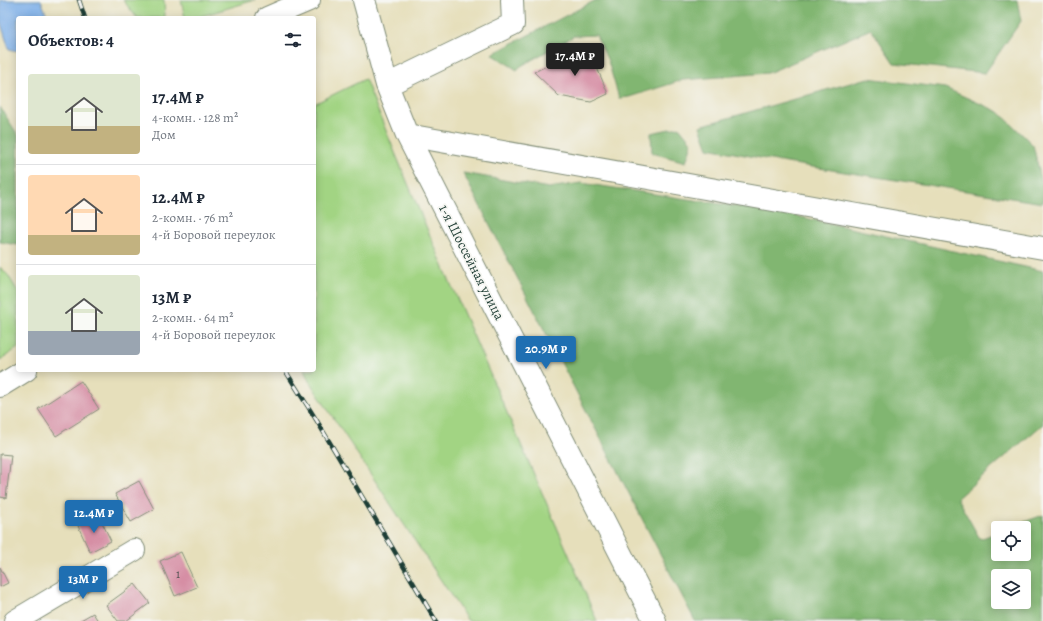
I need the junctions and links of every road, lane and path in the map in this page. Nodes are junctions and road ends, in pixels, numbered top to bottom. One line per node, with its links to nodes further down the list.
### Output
1 (309, 0): 4 (street)
2 (364, 0): 5 (street, 1-я Шоссейная улица)
3 (512, 0): 5 (street)
4 (272, 16)
5 (387, 84): 6 (street, 1-я Шоссейная улица)
6 (408, 135): 7 (street); 12 (street, 1-я Шоссейная улица)
7 (1043, 248)
8 (23, 372): 9 (street)
9 (0, 386)
10 (134, 550): 11 (street)
11 (15, 621)
12 (655, 621)

